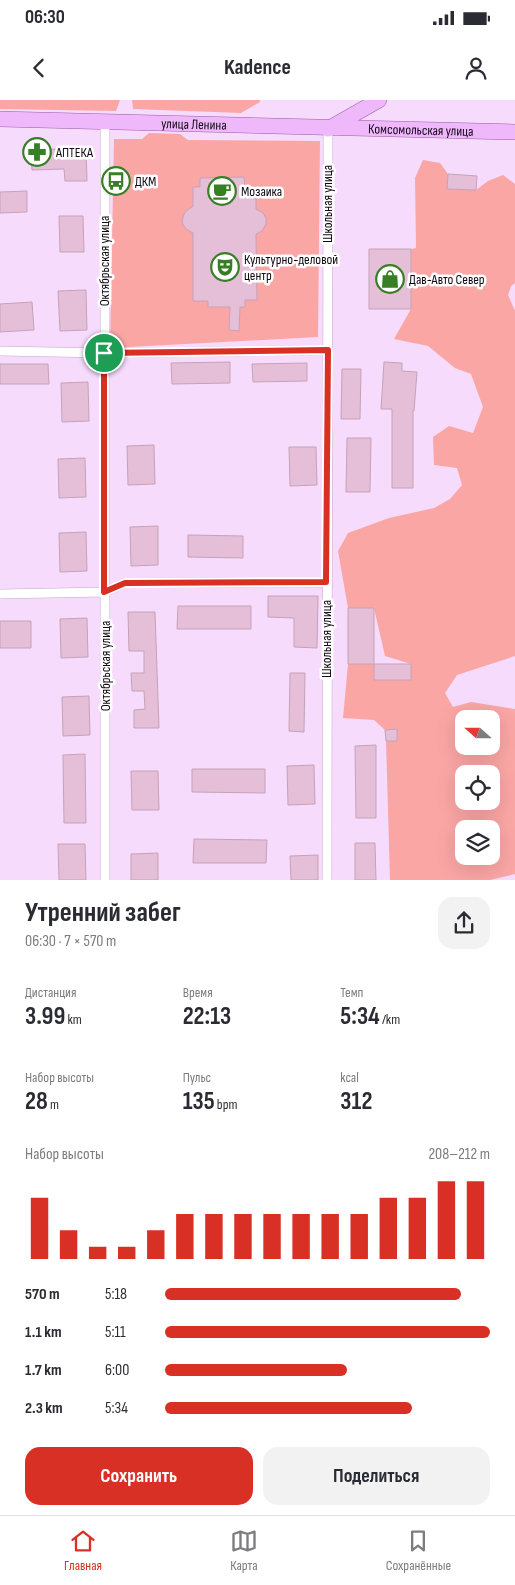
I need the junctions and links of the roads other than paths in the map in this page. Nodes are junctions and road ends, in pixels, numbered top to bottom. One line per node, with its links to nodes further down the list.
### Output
1 (379, 100): 4 (main road)
2 (0, 119): 3 (main road, улица Ленина)
3 (105, 122): 4 (main road, улица Ленина); 8 (street, Октябрьская улица)
4 (328, 129): 5 (main road, Комсомольская улица); 6 (street, Школьная улица)
5 (515, 132)
6 (328, 350): 8 (street); 9 (street, Школьная улица)
7 (0, 351): 8 (street)
8 (104, 353): 10 (street, Октябрьская улица)
9 (326, 582): 10 (street); 13 (street, Школьная улица)
10 (104, 592): 11 (street); 12 (street, Октябрьская улица)
11 (0, 594)
12 (105, 880)
13 (327, 880)

